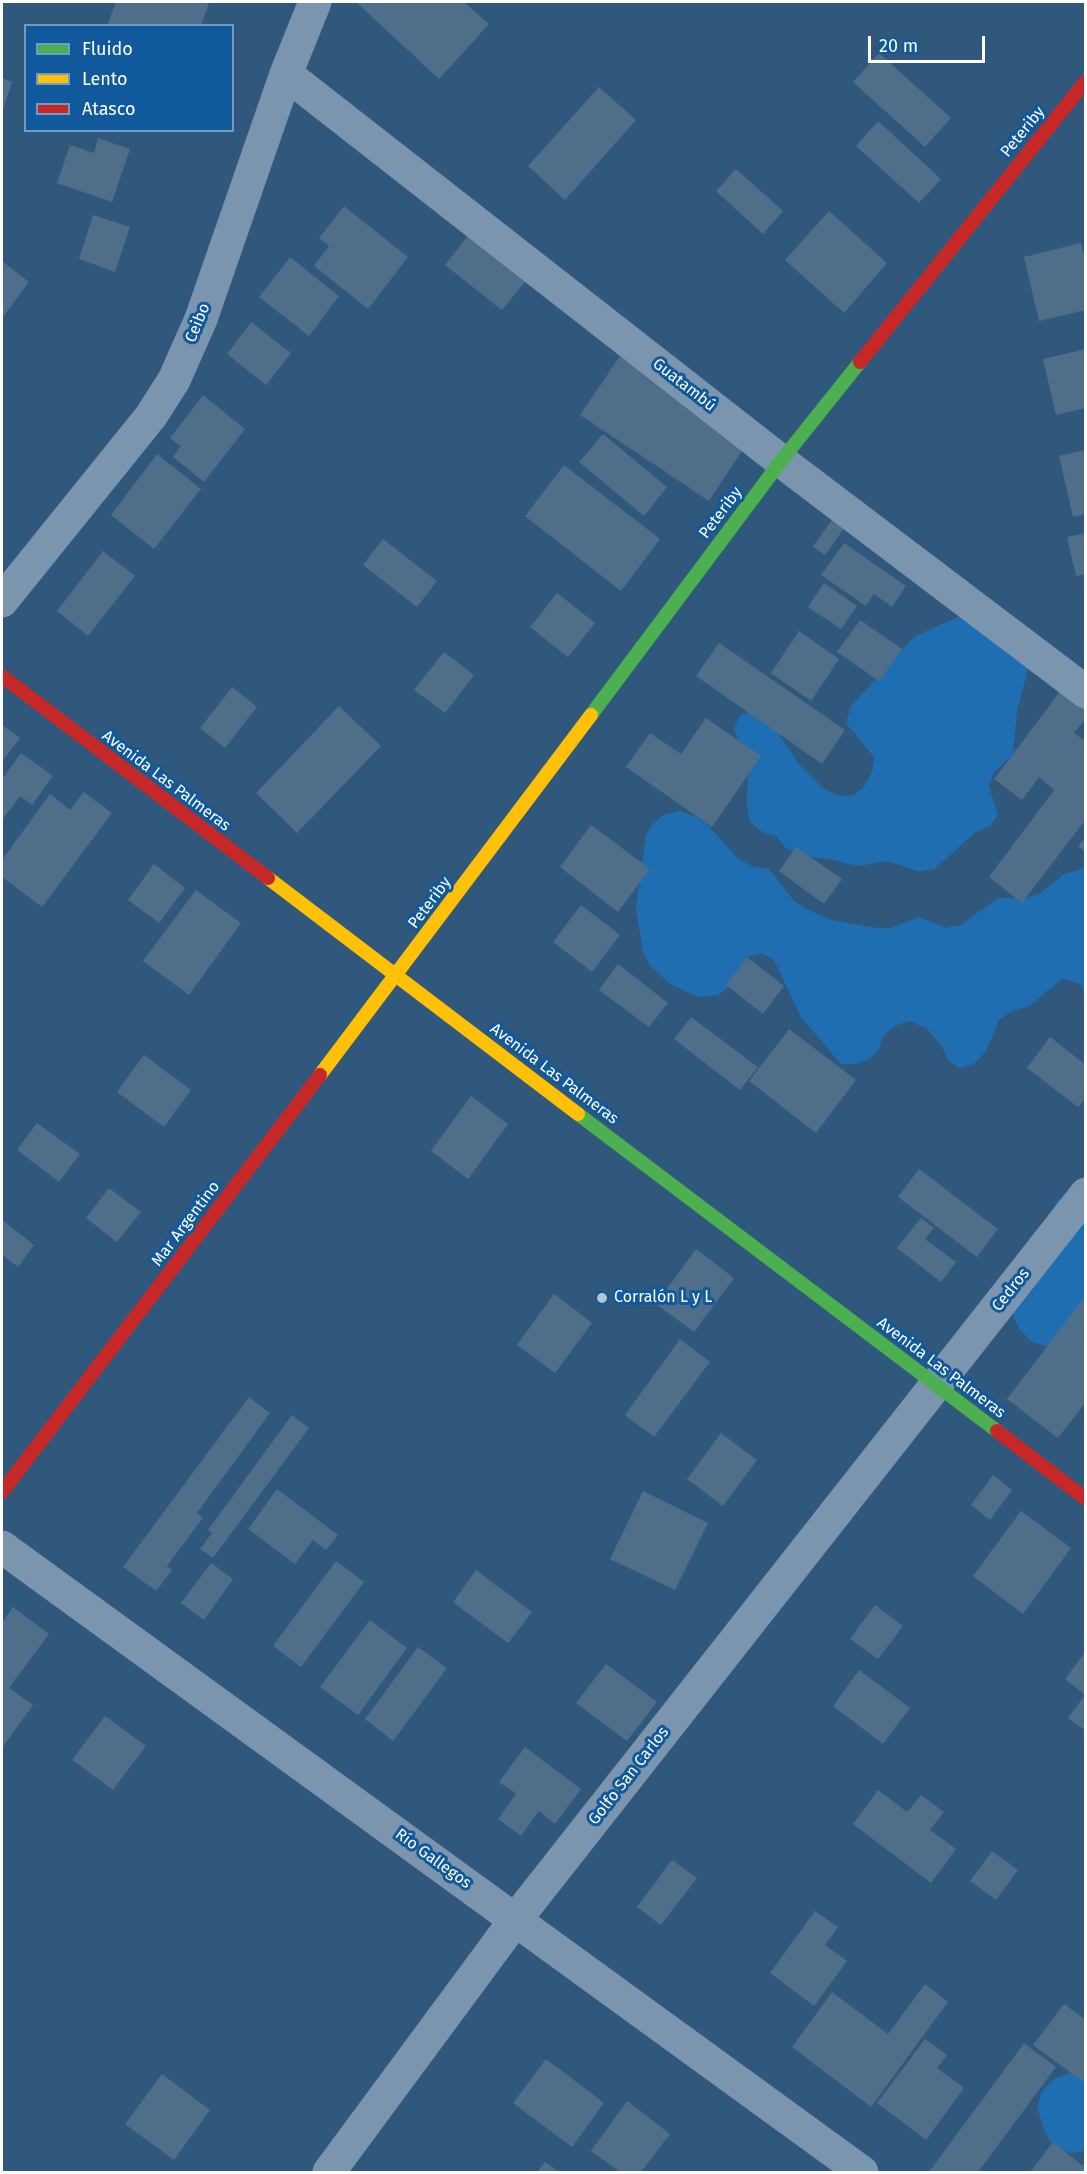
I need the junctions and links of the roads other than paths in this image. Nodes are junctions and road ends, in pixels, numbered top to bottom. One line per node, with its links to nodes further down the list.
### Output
1 (315, 2): 2 (street, Ceibo)
2 (286, 74): 4 (street, Guatambú); 5 (street, Ceibo)
3 (1086, 81): 4 (street, Peteriby)
4 (781, 461): 7 (street, Guatambú); 8 (street, Peteriby)
5 (2, 601)
6 (2, 676): 8 (street, Avenida Las Palmeras)
7 (1086, 692)
8 (396, 976): 10 (street, Avenida Las Palmeras); 11 (street, Mar Argentino)
9 (1086, 1194): 10 (street, Cedros)
10 (937, 1386): 12 (street, Avenida Las Palmeras); 14 (street, Golfo San Carlos)
11 (2, 1492)
12 (1086, 1499)
13 (2, 1547): 14 (street, Río Gallegos)
14 (516, 1919): 15 (street, Golfo San Carlos); 16 (street, Río Gallegos)
15 (330, 2172)
16 (862, 2172)

